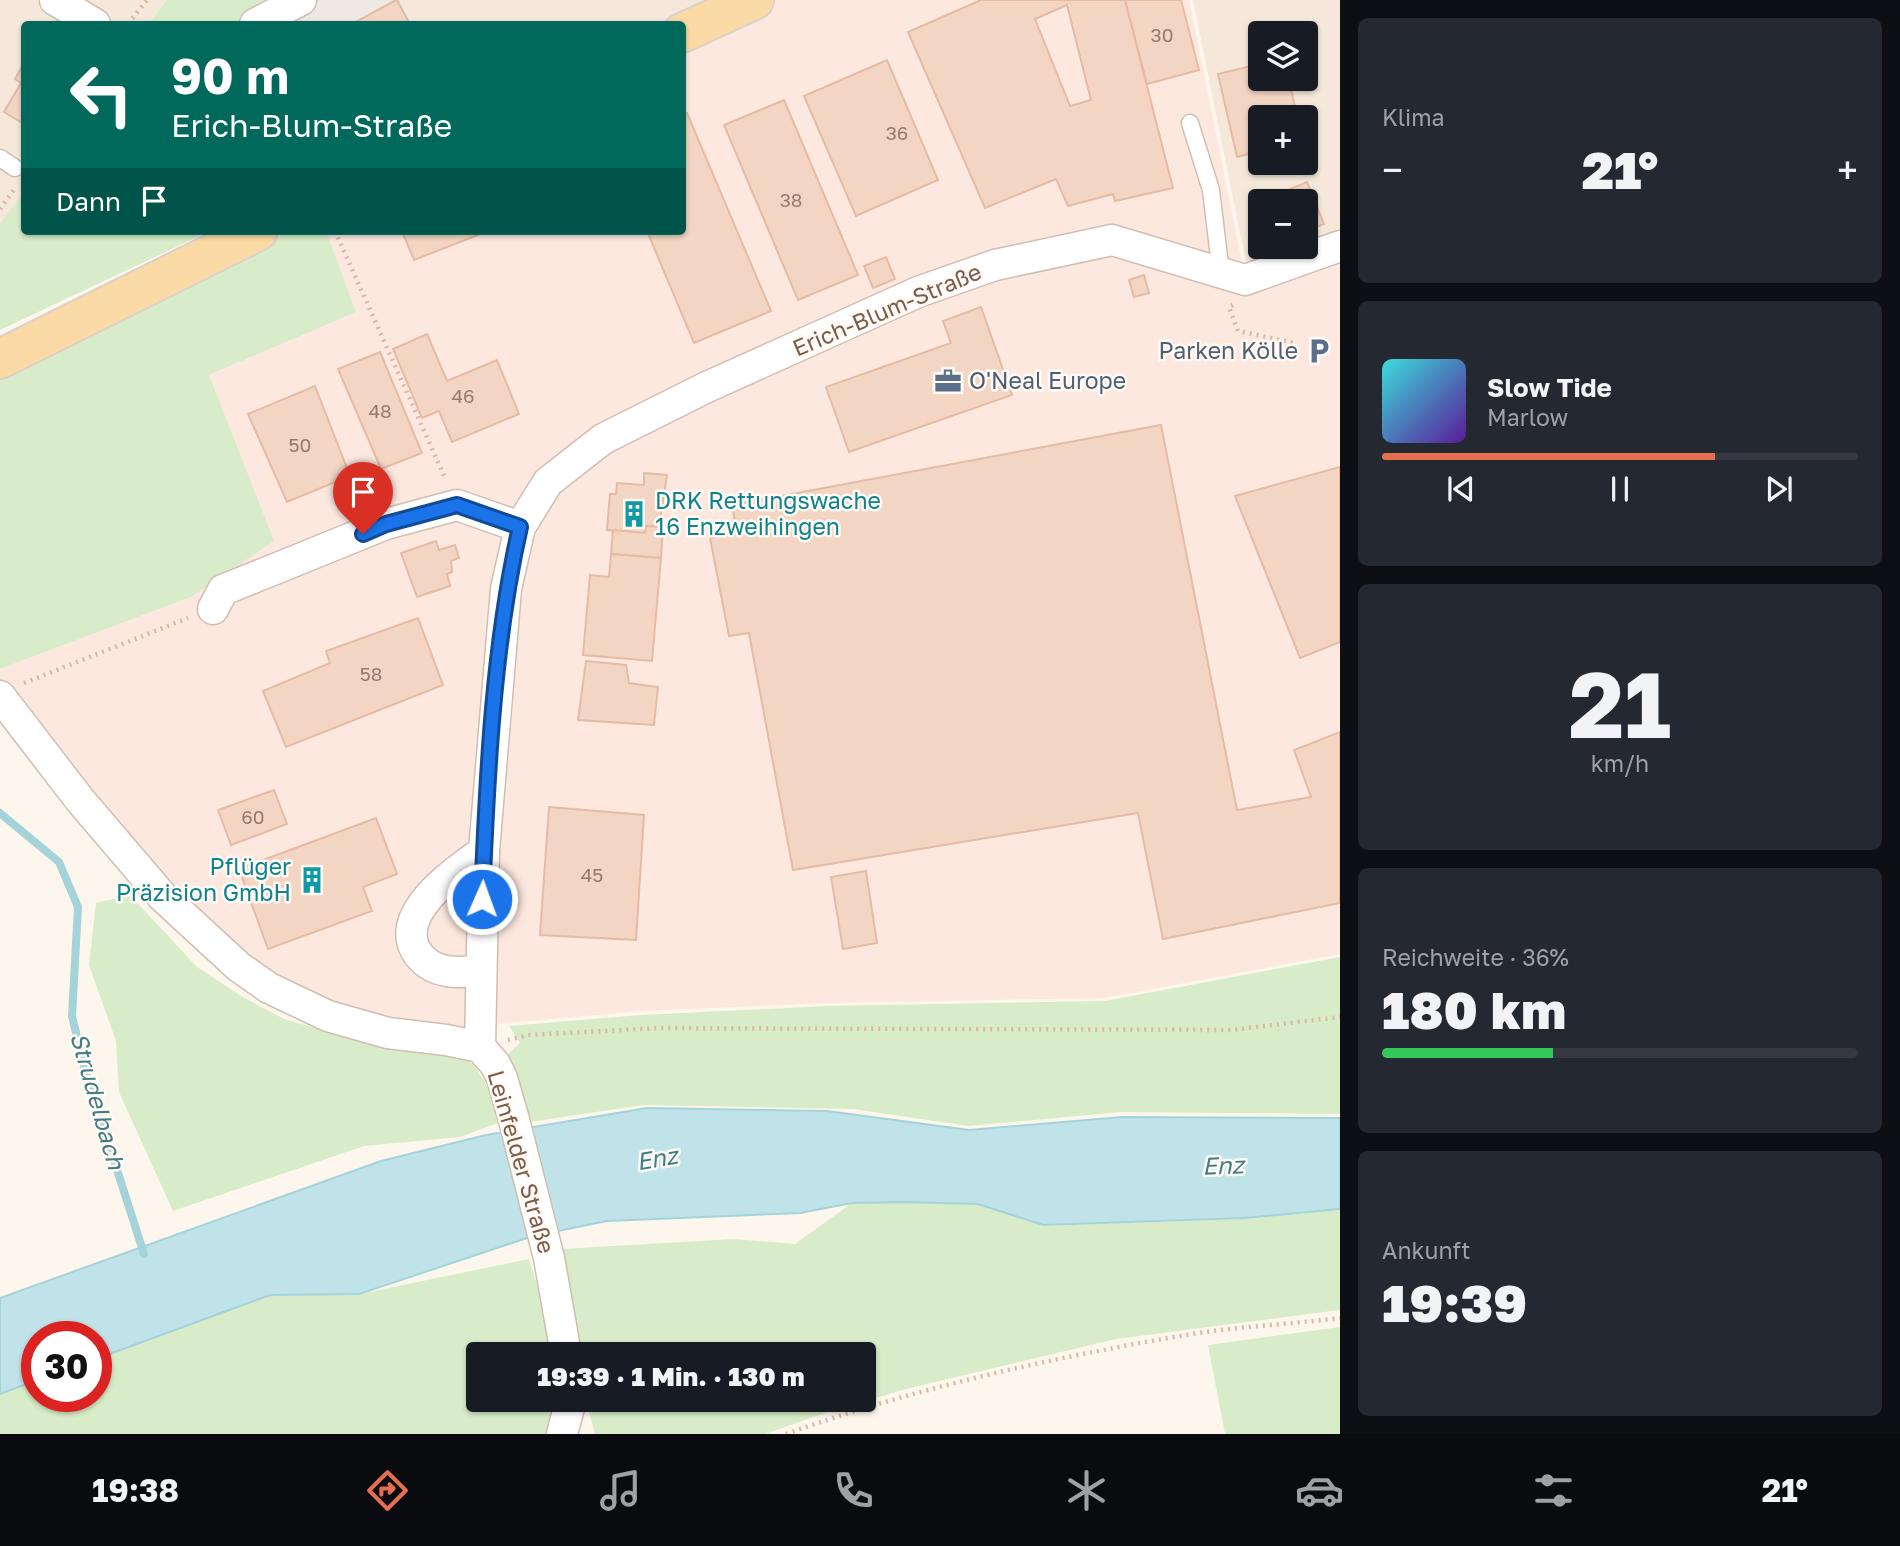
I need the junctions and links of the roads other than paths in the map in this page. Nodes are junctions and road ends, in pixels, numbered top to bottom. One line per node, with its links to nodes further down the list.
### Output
1 (55, 0): 4 (street)
2 (301, 0): 5 (street)
3 (754, 0): 6 (main road)
4 (90, 21)
5 (261, 21)
6 (686, 31)
7 (1190, 122): 12 (lane)
8 (0, 158): 9 (lane)
9 (17, 176)
10 (250, 235): 13 (main road)
11 (1340, 246): 12 (street, Erich-Blum-Straße)
12 (1221, 274): 14 (street, Erich-Blum-Straße)
13 (0, 359)
14 (520, 527): 15 (street); 17 (street, Erich-Blum-Straße)
15 (213, 609)
16 (6, 692): 19 (street, Leinfelder Straße)
17 (484, 851): 18 (street, Erich-Blum-Straße); 18 (street)
18 (480, 972): 19 (street, Erich-Blum-Straße)
19 (480, 1047): 20 (street, Leinfelder Straße)
20 (564, 1342)
21 (568, 1412): 22 (street)
22 (562, 1434)

